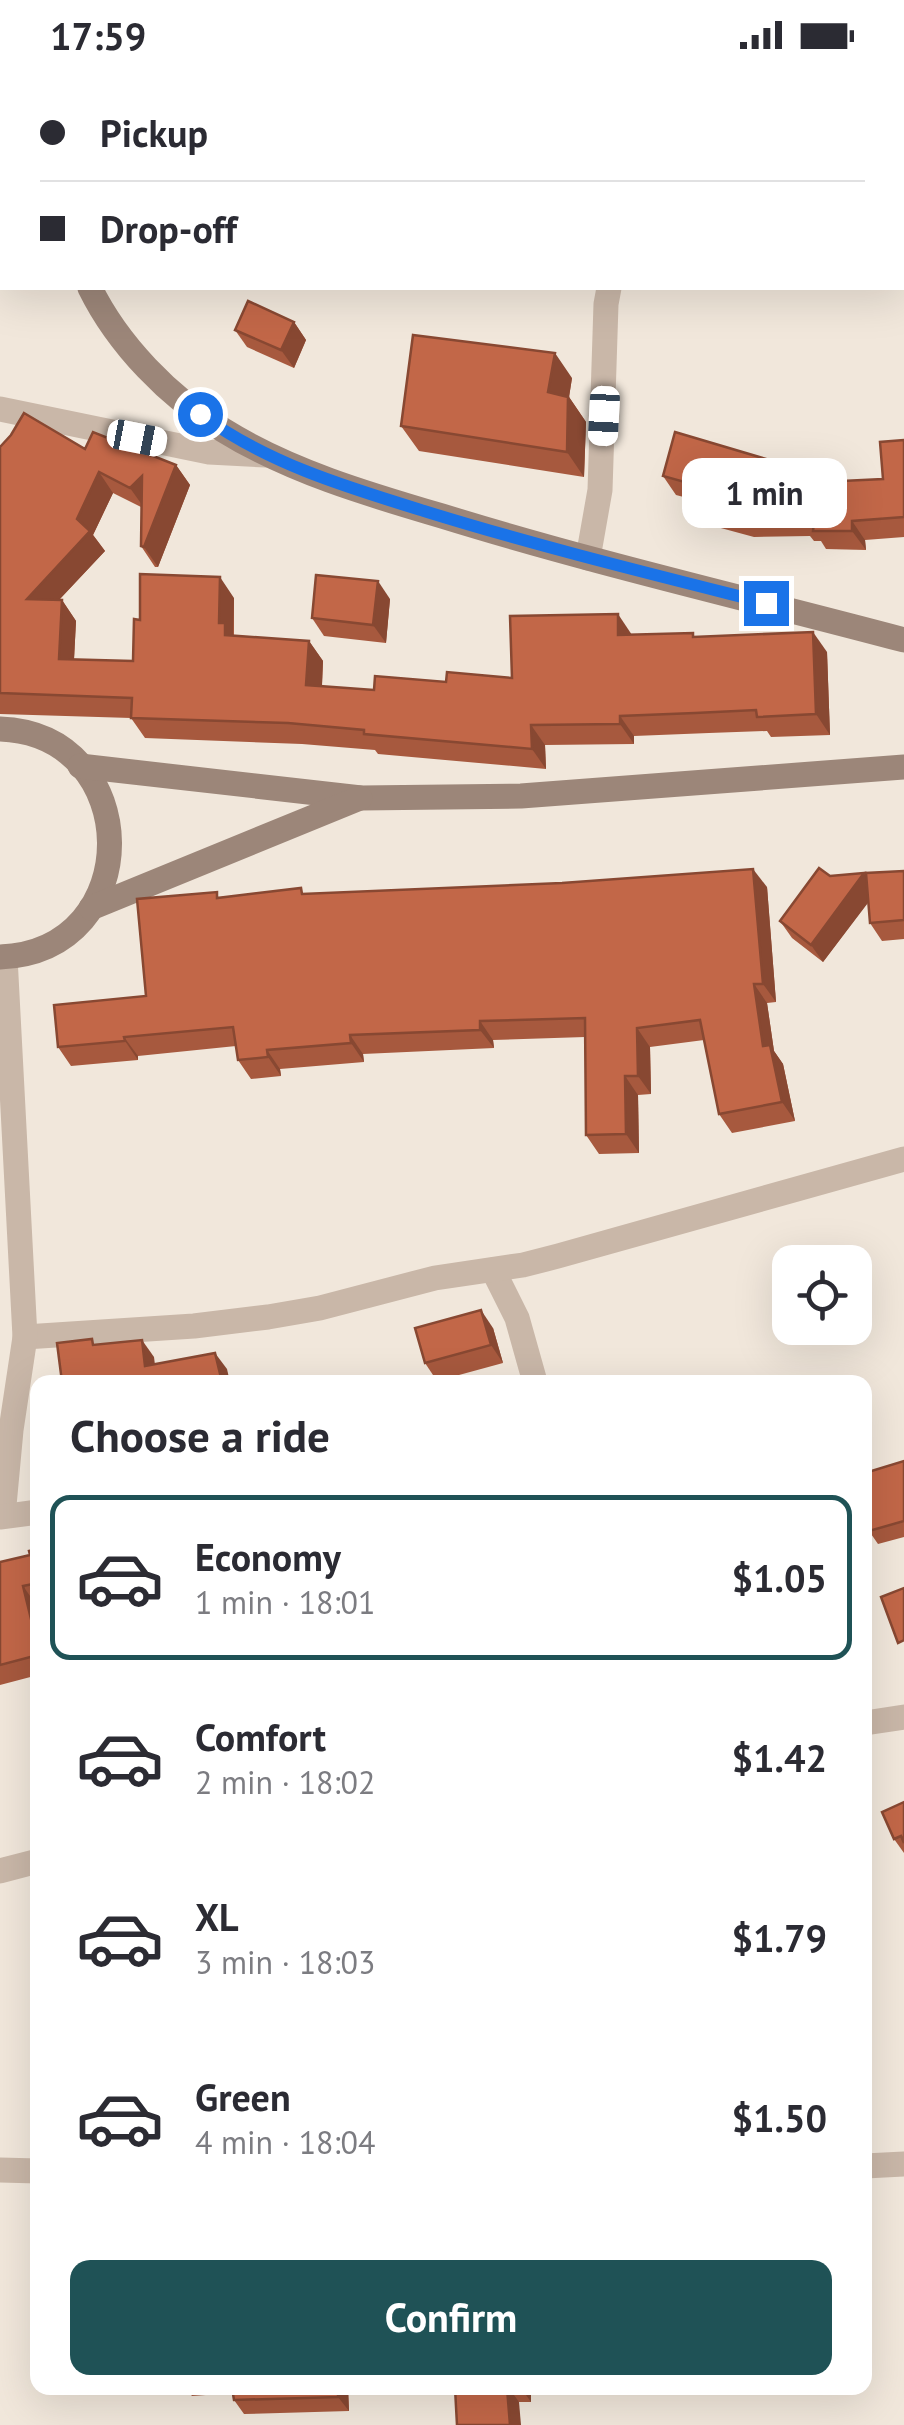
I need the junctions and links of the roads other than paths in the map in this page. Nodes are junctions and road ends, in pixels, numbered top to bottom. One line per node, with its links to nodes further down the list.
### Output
1 (91, 290): 4 (main road)
2 (609, 290): 5 (street)
3 (0, 409): 4 (street)
4 (266, 455): 5 (main road)
5 (588, 558): 6 (main road)
6 (904, 640)
7 (0, 729): 8 (main road)
8 (80, 766): 10 (main road); 11 (main road)
9 (904, 767): 10 (main road)
10 (361, 798): 11 (main road)
11 (92, 908): 12 (main road)
12 (2, 957): 14 (street)
13 (904, 1159): 15 (street)
14 (9, 1197): 16 (street)
15 (493, 1270): 16 (street); 17 (street)
16 (25, 1337): 19 (street)
17 (533, 1375)
18 (30, 1513): 19 (street)
19 (2, 1516)
20 (904, 1717): 21 (street)
21 (872, 1722)
22 (30, 1863): 23 (street)
23 (0, 1871)
24 (904, 2164): 25 (street)
25 (872, 2166)
26 (0, 2170): 27 (street)
27 (30, 2171)

